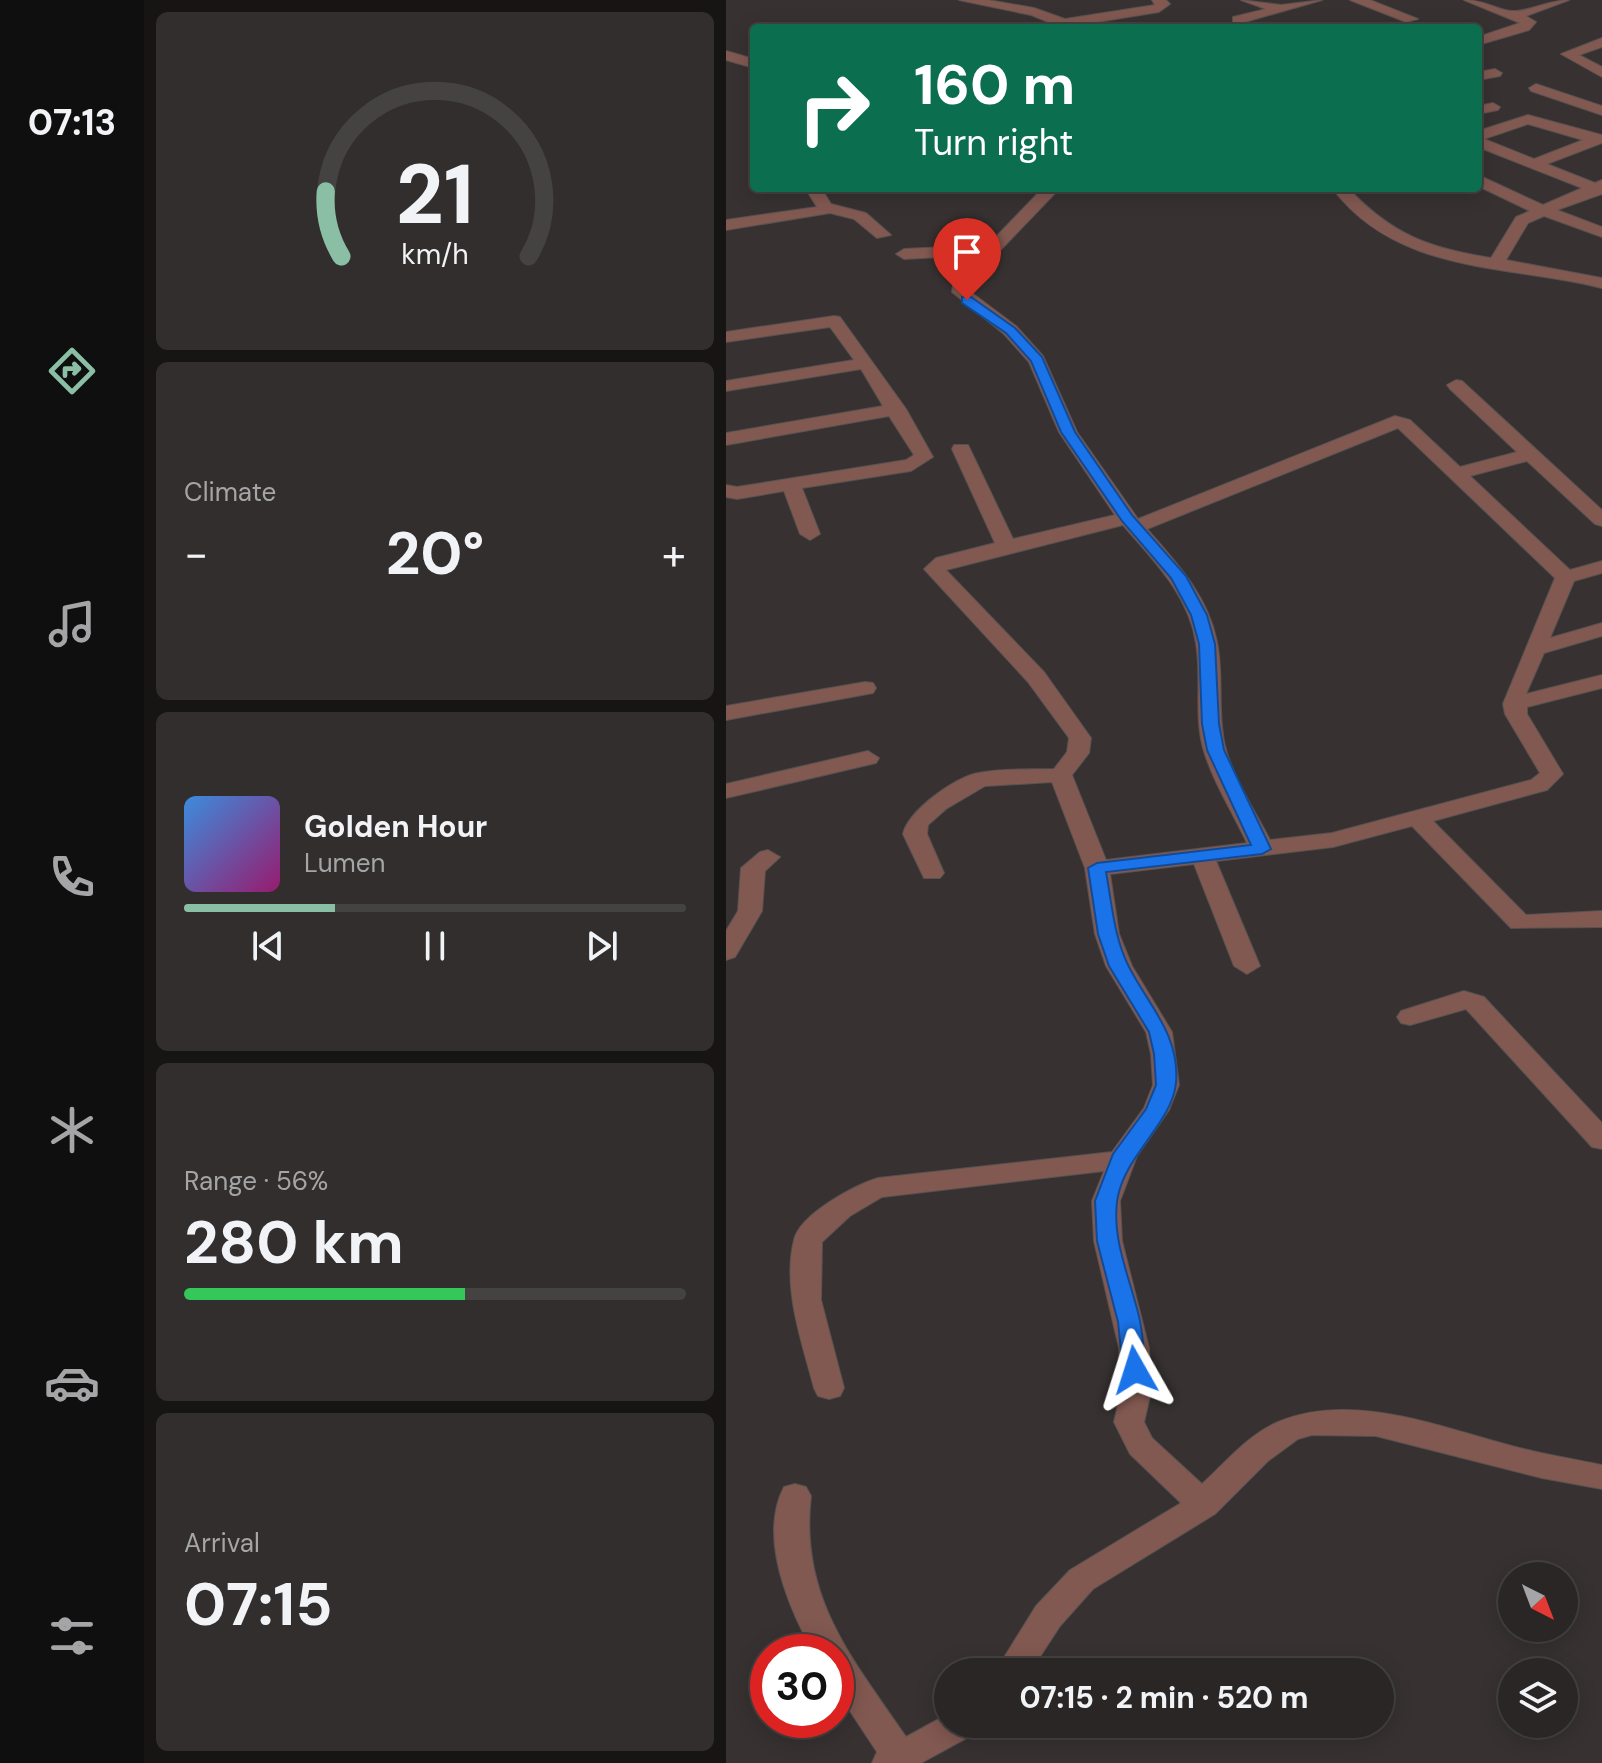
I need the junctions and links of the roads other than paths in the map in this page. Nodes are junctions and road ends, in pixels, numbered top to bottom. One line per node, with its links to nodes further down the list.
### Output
1 (966, 0): 12 (street)
2 (1159, 0): 13 (street)
3 (1248, 0): 8 (street)
4 (1315, 0): 8 (street)
5 (1357, 0): 10 (street)
6 (1471, 0): 9 (street)
7 (1562, 0): 9 (street)
8 (1281, 9): 11 (street)
9 (1516, 15): 14 (street)
10 (1411, 19)
11 (1238, 20)
12 (1066, 24)
13 (1081, 24)
14 (1482, 40)
15 (1602, 42): 19 (street)
16 (726, 55): 17 (street)
17 (750, 63)
18 (1495, 73): 20 (street)
19 (1602, 73)
20 (1482, 75)
21 (1536, 88): 22 (street)
22 (1602, 111)
23 (1482, 135): 24 (street)
24 (1599, 139): 26 (street)
25 (1482, 144): 26 (street)
26 (1533, 164): 28 (street)
27 (1482, 182): 33 (street)
28 (1599, 188): 33 (street)
29 (816, 192): 32 (street)
30 (1048, 192): 37 (street)
31 (1344, 192): 39 (street)
32 (825, 207): 34 (street); 36 (street)
33 (1541, 210): 35 (street); 39 (street)
34 (726, 225)
35 (1602, 232)
36 (883, 235)
37 (990, 250): 38 (street); 53 (street)
38 (904, 254)
39 (1496, 262): 40 (street)
40 (1602, 283)
41 (726, 337): 42 (street)
42 (866, 363): 44 (street); 45 (street)
43 (1456, 385): 48 (street)
44 (726, 386)
45 (897, 409): 46 (street); 50 (street)
46 (726, 439)
47 (961, 449): 55 (street)
48 (1527, 455): 49 (street); 52 (street)
49 (1457, 473): 53 (street); 57 (street)
50 (791, 485): 51 (street); 54 (street)
51 (726, 491)
52 (1602, 520)
53 (1131, 523): 55 (street); 68 (street)
54 (810, 534)
55 (1007, 547): 65 (street)
56 (1602, 567): 57 (street)
57 (1566, 577): 59 (street)
58 (1602, 629): 59 (street)
59 (1535, 649): 62 (street)
60 (1602, 681): 62 (street)
61 (865, 688): 63 (street)
62 (1514, 704): 67 (street)
63 (726, 713)
64 (868, 758): 66 (street)
65 (1061, 775): 71 (street); 72 (street)
66 (726, 791)
67 (1417, 818): 68 (street); 73 (street)
68 (1262, 849): 69 (street)
69 (1202, 855): 71 (street); 75 (street)
70 (768, 857): 74 (street)
71 (1097, 868): 78 (street)
72 (932, 873)
73 (1602, 919)
74 (726, 952)
75 (1247, 966)
76 (1410, 1017): 77 (street)
77 (1602, 1140)
78 (1121, 1160): 79 (street); 82 (street)
79 (829, 1388)
80 (1602, 1477): 82 (street)
81 (795, 1496): 83 (street)
82 (1204, 1505): 84 (street)
83 (822, 1634)
84 (1021, 1658)
85 (854, 1692): 87 (street)
86 (936, 1738): 87 (street)
87 (894, 1760)

